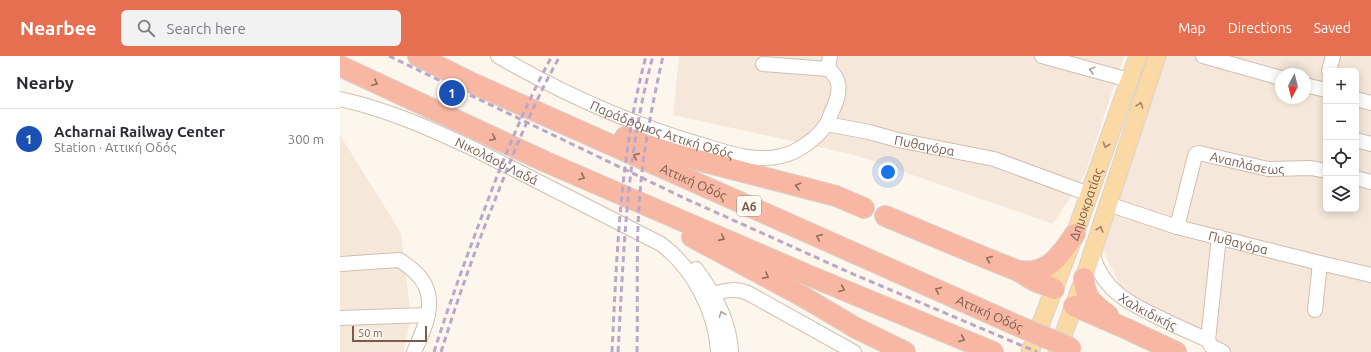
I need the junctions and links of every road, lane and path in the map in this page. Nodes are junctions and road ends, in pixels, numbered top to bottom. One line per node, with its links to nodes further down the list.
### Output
1 (418, 56): 14 (highway, Αττική Οδός / Α6)
2 (498, 56): 20 (street, Παράδρομος Αττική Οδός)
3 (1042, 56): 13 (street, one-way to 3)
4 (1138, 56): 13 (main road, Δημοκρατίας)
5 (1157, 56): 27 (main road, Δημοκρατίας, one-way to 5)
6 (1203, 56): 12 (street)
7 (1333, 56): 11 (street)
8 (829, 62): 9 (street); 20 (street)
9 (763, 64)
10 (340, 66): 28 (highway, one-way to 28)
11 (1330, 68)
12 (1275, 76)
13 (1129, 80): 26 (main road, Δημοκρατίας, one-way to 26)
14 (472, 83): 29 (highway, one-way to 14); 49 (highway, Αττική Οδός / Α6, one-way to 14, bridge)
15 (1311, 85): 16 (street)
16 (1323, 86)
17 (340, 99): 33 (street, Νικολάου Λαδά)
18 (1359, 100): 19 (street)
19 (1371, 103)
20 (827, 124): 26 (street, Πυθαγόρα)
21 (1359, 141): 22 (street)
22 (1371, 144)
23 (1323, 170): 31 (street, Αναπλάσεως)
24 (1359, 179): 25 (street)
25 (1371, 182)
26 (1089, 194): 32 (main road, Δημοκρατίας)
27 (1108, 204): 31 (street, Πυθαγόρα); 35 (main road, Δημοκρατίας, one-way to 27)
28 (648, 205): 54 (highway, one-way to 54); 55 (highway, one-way to 55)
29 (864, 208)
30 (885, 216): 38 (highway, one-way to 30)
31 (1177, 227): 34 (street, Πυθαγόρα)
32 (1075, 234): 38 (highway); 41 (main road, Δημοκρατίας)
33 (648, 237): 42 (street, Νικολάου Λαδά); 51 (street, Νικολάου Λαδά)
34 (1219, 237): 36 (street, Πυθαγόρα); 48 (street)
35 (1092, 252): 40 (main road, Δημοκρατίας); 48 (street, Χαλκιδικής)
36 (1320, 263): 39 (street, Πυθαγόρα); 44 (street)
37 (340, 264): 45 (street)
38 (1019, 271): 41 (highway)
39 (1371, 275)
40 (1084, 278): 43 (main road, Δημοκρατίας); 47 (highway)
41 (1054, 289): 43 (main road); 56 (main road, Δημοκρατίας)
42 (714, 294): 52 (street, Νικολάου Λαδά, one-way to 42); 53 (street)
43 (1074, 306): 47 (highway); 49 (main road, Δημοκρατίας)
44 (1315, 310)
45 (428, 315): 46 (street); 50 (street)
46 (340, 318)
47 (1127, 329): 57 (highway)
48 (1208, 340): 58 (street, Χαλκιδικής)
49 (1070, 351)
50 (414, 352)
51 (718, 352)
52 (731, 352)
53 (854, 352)
54 (905, 352)
55 (993, 352)
56 (1030, 352)
57 (1176, 352)
58 (1222, 352)

